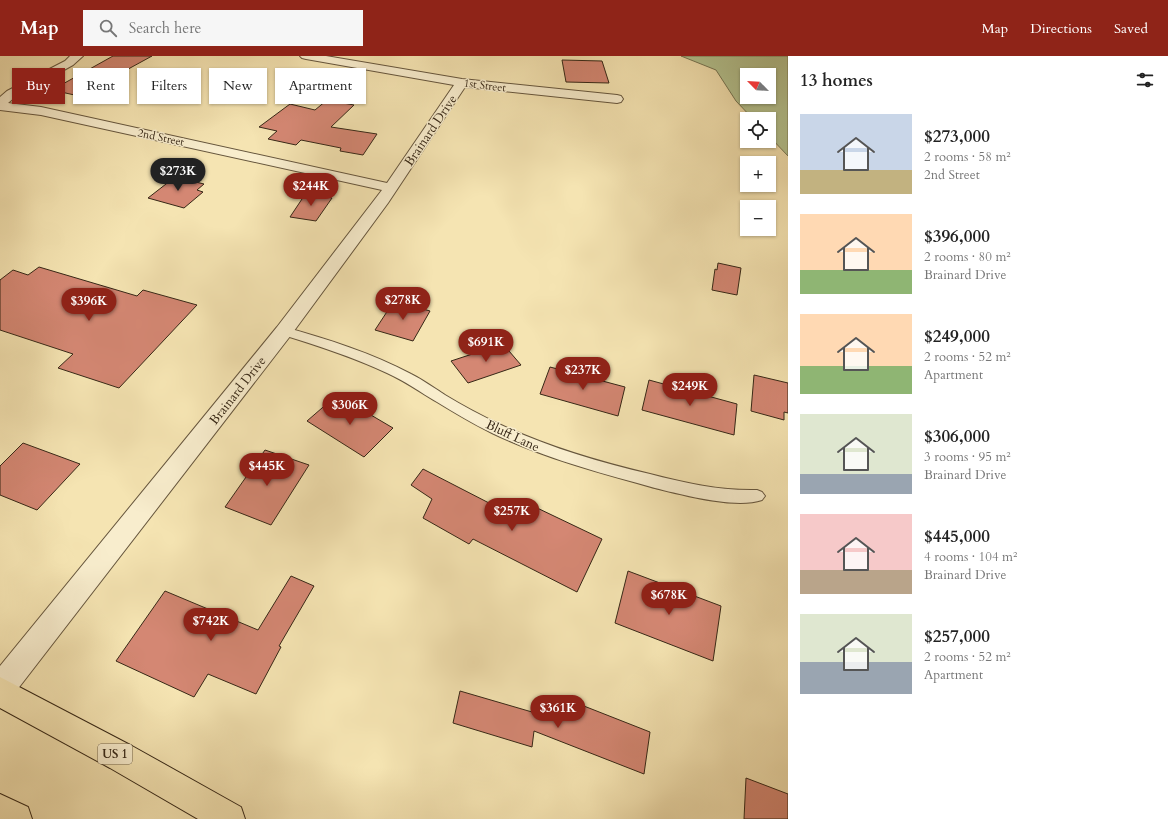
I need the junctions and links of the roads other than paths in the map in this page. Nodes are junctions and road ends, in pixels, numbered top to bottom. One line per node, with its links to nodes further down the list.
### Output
1 (77, 56): 5 (street)
2 (306, 56): 3 (street, 1st Street)
3 (462, 83): 4 (street, 1st Street); 6 (street, Brainard Drive)
4 (617, 99)
5 (0, 105): 6 (street, 2nd Street)
6 (391, 188): 7 (street, Brainard Drive)
7 (284, 331): 8 (lane, Bluff Lane); 9 (street, Brainard Drive)
8 (757, 496)
9 (0, 689)
10 (0, 692): 13 (main road, US 1)
11 (0, 810): 12 (main road)
12 (16, 819)
13 (229, 819)

